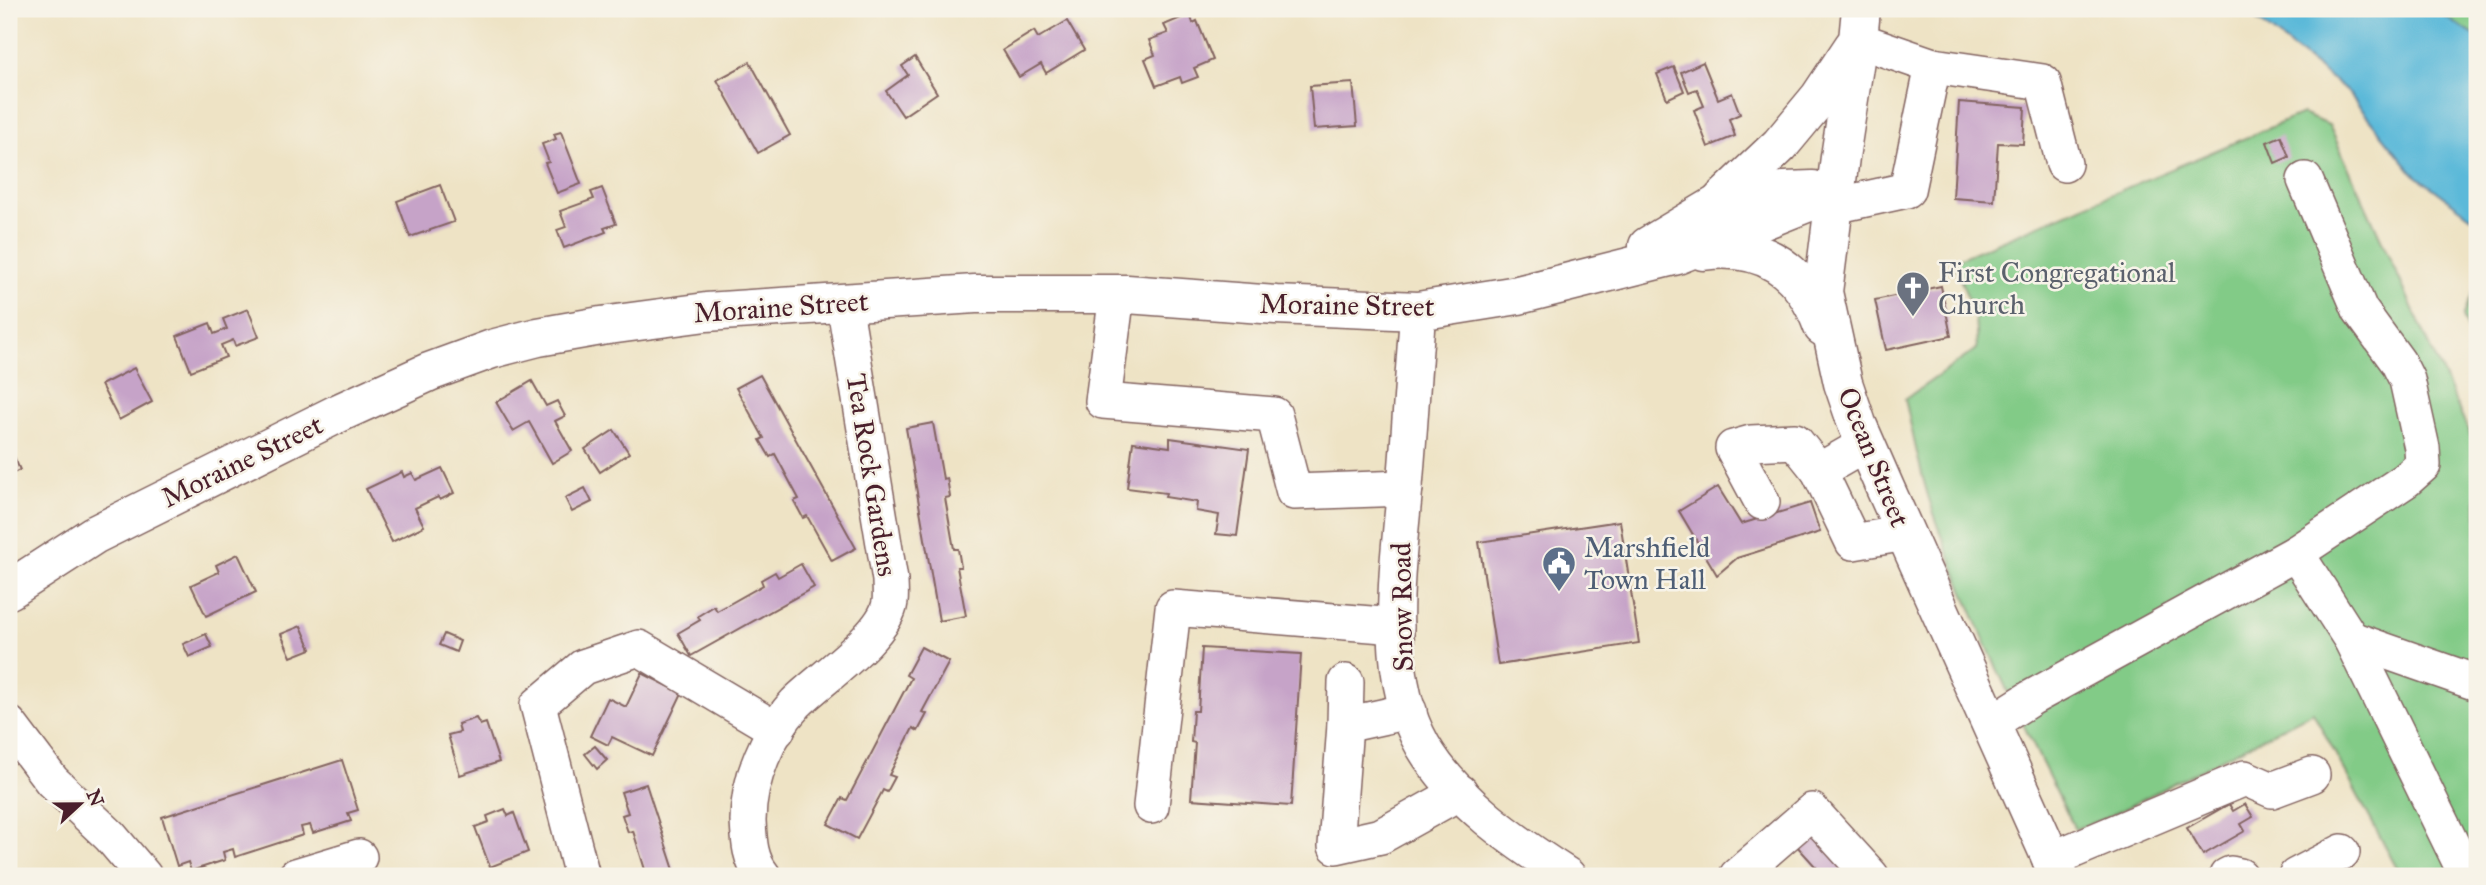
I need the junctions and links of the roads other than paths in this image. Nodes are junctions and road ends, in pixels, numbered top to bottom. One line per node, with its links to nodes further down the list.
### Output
1 (1859, 24): 2 (street); 5 (main road, Ocean Street); 6 (main road)
2 (1933, 66): 3 (street); 5 (street)
3 (2064, 164)
4 (2305, 180): 18 (street)
5 (1835, 198): 6 (main road, Moraine Street); 7 (main road, Moraine Street); 12 (main road, Ocean Street)
6 (1715, 206): 8 (main road, Moraine Street)
7 (1676, 255): 8 (main road, Moraine Street); 12 (main road)
8 (1609, 270): 11 (main road, Moraine Street)
9 (1117, 294): 10 (main road, Moraine Street); 11 (main road, Moraine Street); 15 (street)
10 (844, 302): 19 (main road, Moraine Street); 28 (street, Tea Rock Gardens)
11 (1418, 311): 15 (street, Snow Road)
12 (1843, 383): 13 (main road, Ocean Street)
13 (1866, 444): 14 (street); 17 (main road, Ocean Street)
14 (1819, 471): 16 (street); 17 (street)
15 (1405, 488): 20 (street, Snow Road)
16 (1762, 502)
17 (1905, 533): 26 (main road, Ocean Street)
18 (2296, 553): 21 (street); 26 (street)
19 (9, 590)
20 (1396, 626): 24 (street, Snow Road); 31 (street)
21 (2351, 639): 23 (street); 45 (street)
22 (1346, 682): 27 (street)
23 (2477, 683)
24 (1409, 711): 27 (street); 30 (street, Snow Road)
25 (9, 724): 35 (street)
26 (1990, 724): 34 (main road, Ocean Street)
27 (1345, 725): 30 (street)
28 (776, 730): 37 (street); 38 (street, Tea Rock Gardens)
29 (2312, 775): 34 (street)
30 (1461, 792): 39 (street, Snow Road)
31 (1151, 806)
32 (2342, 852): 44 (street)
33 (359, 857): 36 (street)
34 (2054, 868)
35 (144, 876)
36 (296, 876)
37 (582, 876)
38 (763, 876)
39 (1568, 876)
40 (1737, 876): 41 (street)
41 (1871, 876)
42 (2227, 876): 43 (street)
43 (2240, 876)
44 (2297, 876)
45 (2468, 876)

